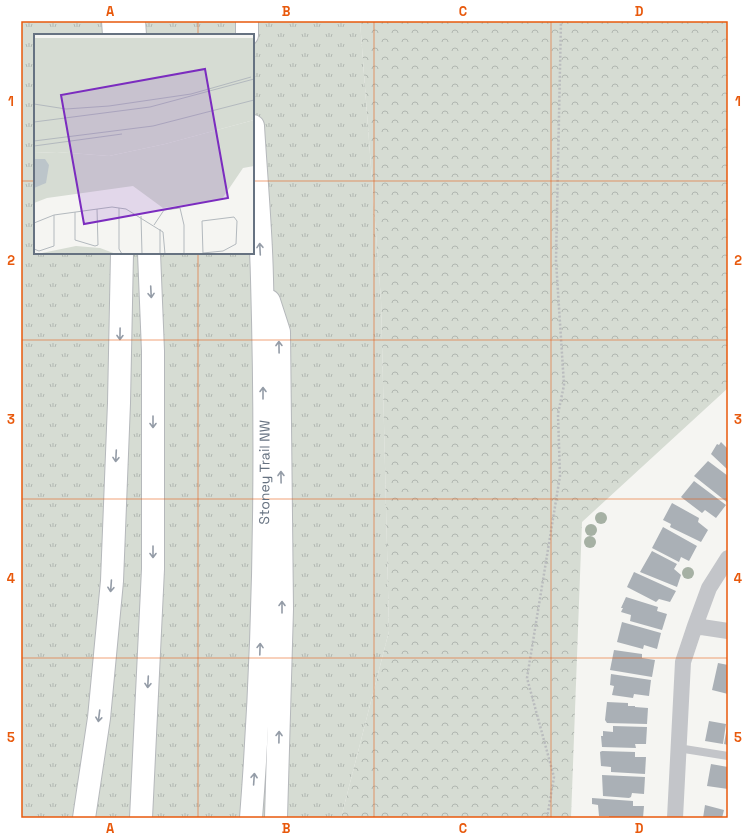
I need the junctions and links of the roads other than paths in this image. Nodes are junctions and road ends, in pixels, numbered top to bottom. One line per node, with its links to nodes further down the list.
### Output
1 (113, 21): 4 (highway)
2 (134, 21): 5 (highway)
3 (247, 21): 6 (highway)
4 (114, 34)
5 (135, 34)
6 (248, 34)
7 (254, 143): 10 (highway, Stoney Trail NW, one-way to 7)
8 (122, 254): 16 (highway, one-way to 16)
9 (149, 254): 17 (highway, one-way to 17)
10 (262, 277): 18 (highway, Stoney Trail NW, one-way to 10); 19 (highway, one-way to 10)
11 (728, 558): 12 (street)
12 (695, 626): 13 (street); 14 (street)
13 (728, 631)
14 (678, 748): 15 (lane); 20 (street)
15 (728, 756)
16 (84, 818)
17 (141, 818)
18 (251, 818)
19 (276, 818)
20 (675, 818)

